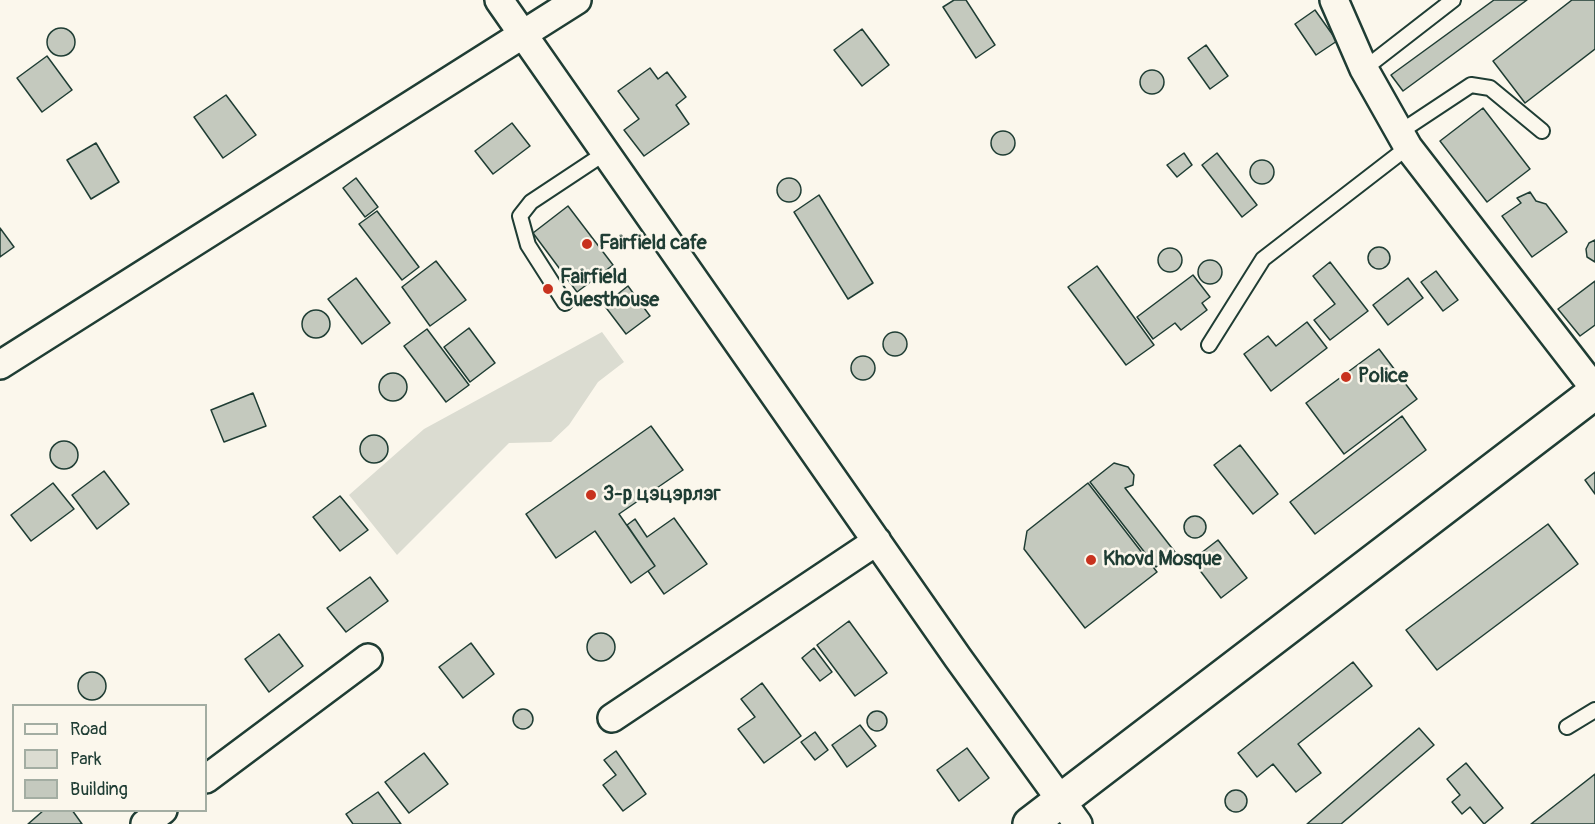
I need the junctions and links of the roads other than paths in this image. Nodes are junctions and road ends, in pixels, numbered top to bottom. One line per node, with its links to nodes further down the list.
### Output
1 (499, 0): 5 (street)
2 (577, 0): 5 (street)
3 (1334, 0): 6 (street)
4 (1453, 0): 6 (lane)
5 (523, 33): 9 (street); 12 (street)
6 (1364, 69): 8 (street)
7 (1542, 131): 8 (lane)
8 (1404, 140): 11 (lane); 13 (street)
9 (606, 153): 10 (lane); 14 (street)
10 (565, 303)
11 (1209, 345)
12 (0, 365)
13 (1595, 391): 21 (main road)
14 (877, 541): 17 (street); 21 (street)
15 (368, 658): 19 (street)
16 (1595, 710): 18 (lane)
17 (612, 718)
18 (1567, 727)
19 (207, 778)
20 (160, 812): 22 (street)
21 (1070, 812): 23 (main road)
22 (145, 824)
23 (1030, 824)

